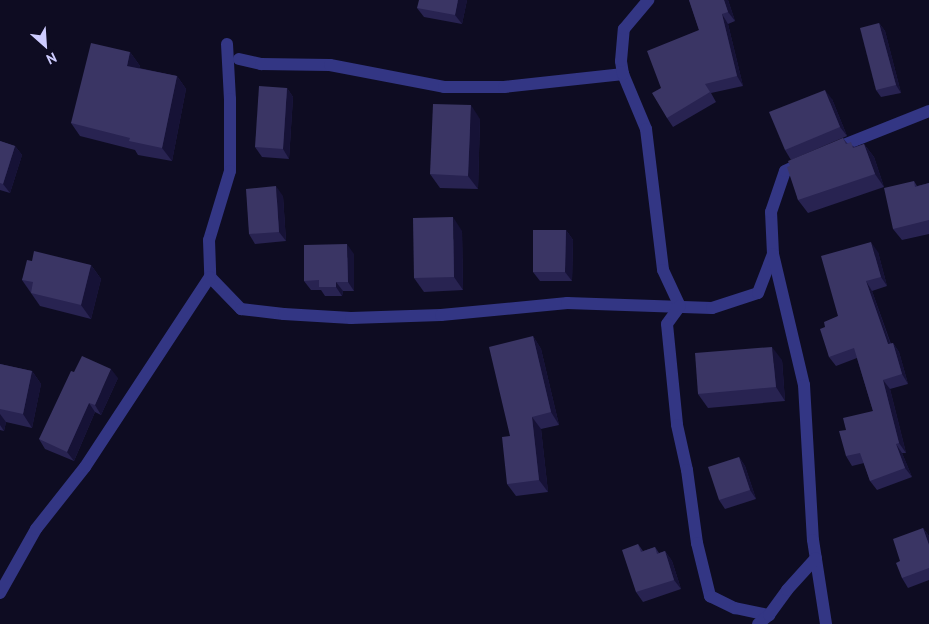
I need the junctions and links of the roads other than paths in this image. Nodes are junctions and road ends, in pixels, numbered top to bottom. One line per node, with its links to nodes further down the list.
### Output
1 (648, 0): 4 (street)
2 (227, 44): 7 (street)
3 (239, 59): 4 (street)
4 (623, 74): 8 (street)
5 (929, 111): 6 (street)
6 (774, 254): 8 (street); 9 (street)
7 (210, 277): 8 (street); 10 (street)
8 (680, 306): 11 (street)
9 (816, 558): 11 (street); 13 (street)
10 (0, 593)
11 (769, 615): 12 (street)
12 (758, 624)
13 (826, 624)

